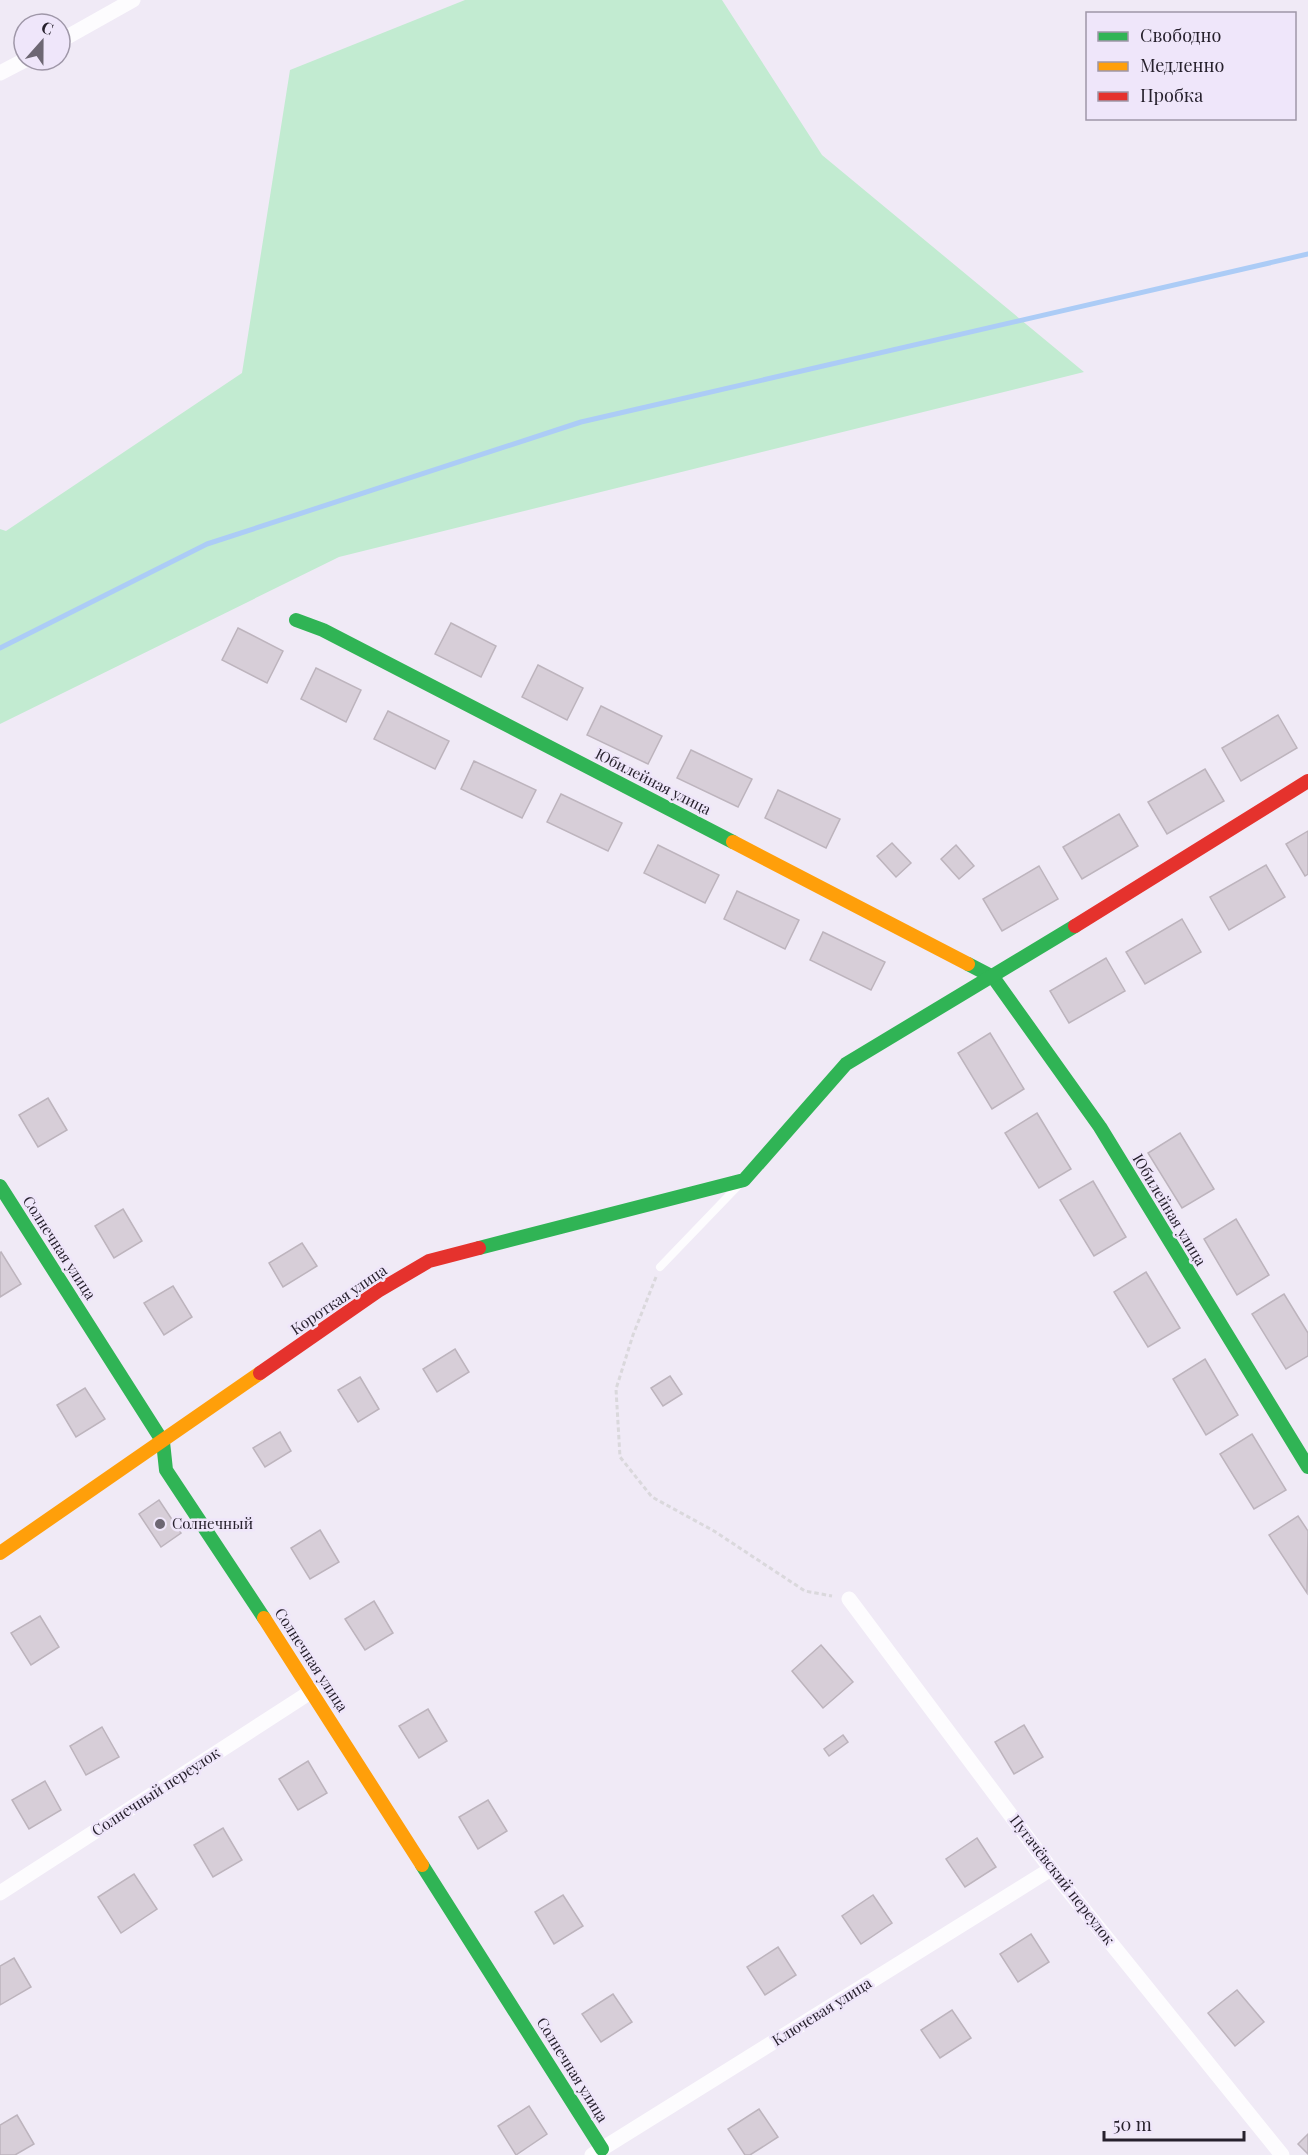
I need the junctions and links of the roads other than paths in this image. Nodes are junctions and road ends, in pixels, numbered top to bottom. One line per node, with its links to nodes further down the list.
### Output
1 (133, 0): 2 (street)
2 (72, 34)
3 (296, 620): 5 (street, Юбилейная улица)
4 (1308, 781): 5 (street)
5 (993, 977): 6 (street); 10 (street, Юбилейная улица)
6 (744, 1180): 8 (lane); 9 (street, Короткая улица)
7 (0, 1186): 9 (street, Солнечная улица)
8 (660, 1267)
9 (163, 1442): 11 (street, Короткая улица); 13 (street, Солнечная улица)
10 (1308, 1467)
11 (0, 1553)
12 (849, 1599): 14 (street, Пугачёвский переулок)
13 (312, 1691): 15 (street, Солнечный переулок); 16 (street, Солнечная улица)
14 (1051, 1869): 16 (street, Ключевая улица); 17 (street, Пугачёвский переулок)
15 (0, 1893)
16 (597, 2152)
17 (1282, 2155)

